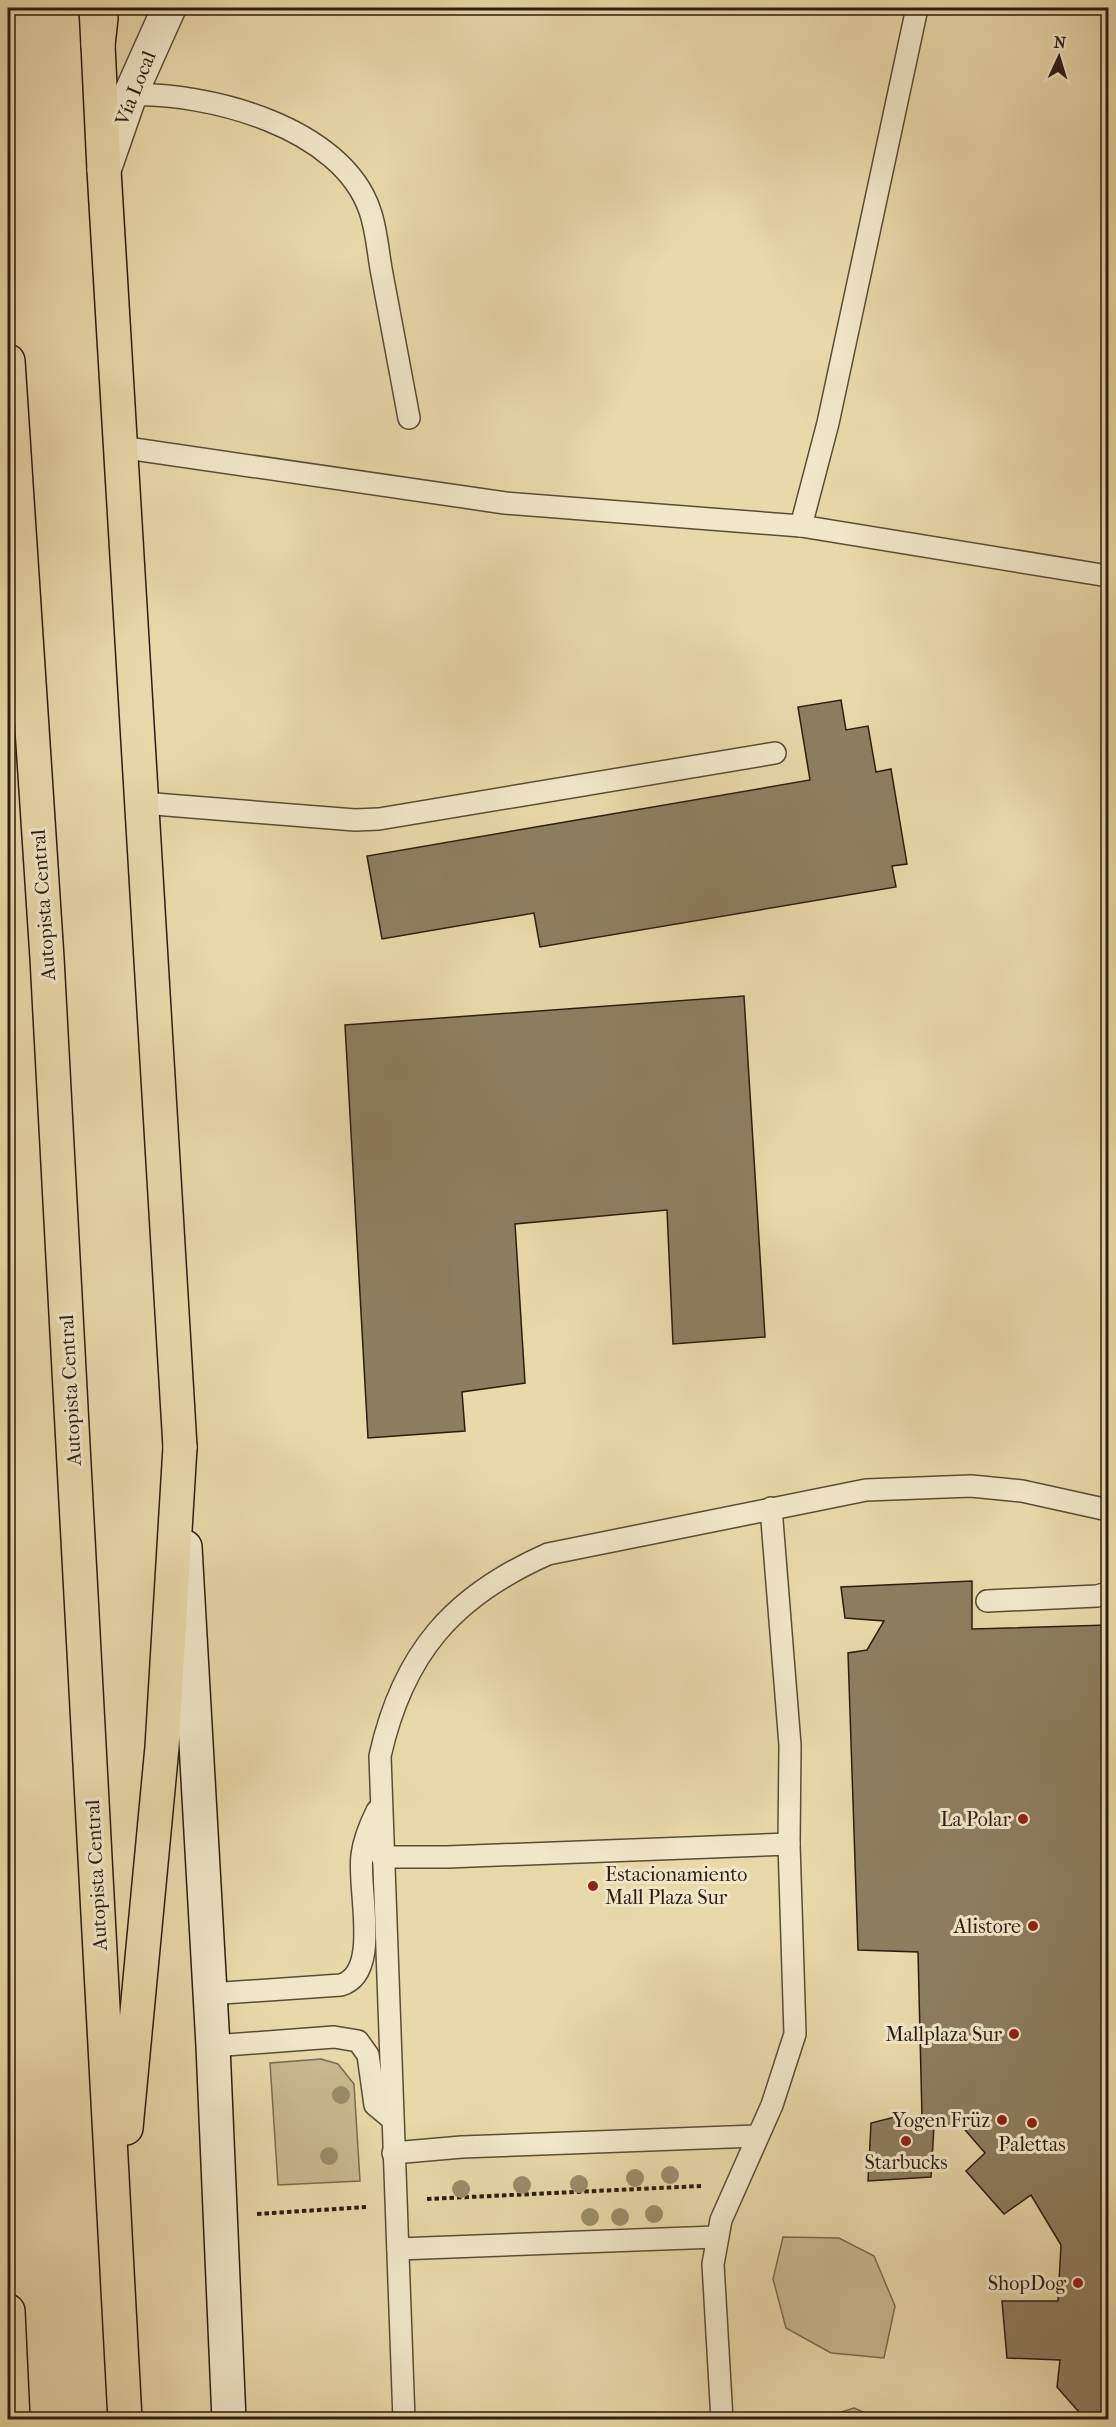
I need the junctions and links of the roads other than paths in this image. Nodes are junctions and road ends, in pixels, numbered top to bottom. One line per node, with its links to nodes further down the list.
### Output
1 (96, 8): 5 (main road)
2 (103, 8): 5 (main road)
3 (169, 8): 6 (main road, Vía Local)
4 (917, 8): 11 (lane)
5 (98, 45): 7 (main road)
6 (130, 95): 7 (main road, Vía Local); 9 (lane)
7 (104, 170): 10 (main road)
8 (8, 361): 30 (main road, Autopista Central)
9 (409, 418)
10 (120, 447): 11 (lane); 14 (main road)
11 (801, 526): 12 (lane)
12 (1108, 576)
13 (775, 753): 14 (lane)
14 (142, 803): 15 (main road)
15 (180, 1447): 23 (main road); 30 (main road)
16 (771, 1508): 17 (lane); 20 (lane); 21 (lane)
17 (1108, 1510)
18 (1108, 1593): 19 (lane)
19 (987, 1601)
20 (380, 1805): 22 (lane); 23 (lane)
21 (789, 1844): 22 (lane); 26 (lane)
22 (382, 1857): 25 (lane)
23 (209, 1994): 24 (main road)
24 (213, 2046): 25 (lane); 34 (main road)
25 (392, 2119): 27 (lane)
26 (756, 2136): 27 (lane); 28 (lane)
27 (393, 2153): 29 (lane)
28 (716, 2237): 29 (lane); 36 (lane)
29 (398, 2249): 35 (lane)
30 (116, 2255): 33 (main road, Autopista Central)
31 (8, 2311): 32 (main road)
32 (13, 2420)
33 (125, 2420)
34 (229, 2420)
35 (404, 2420)
36 (722, 2420)

